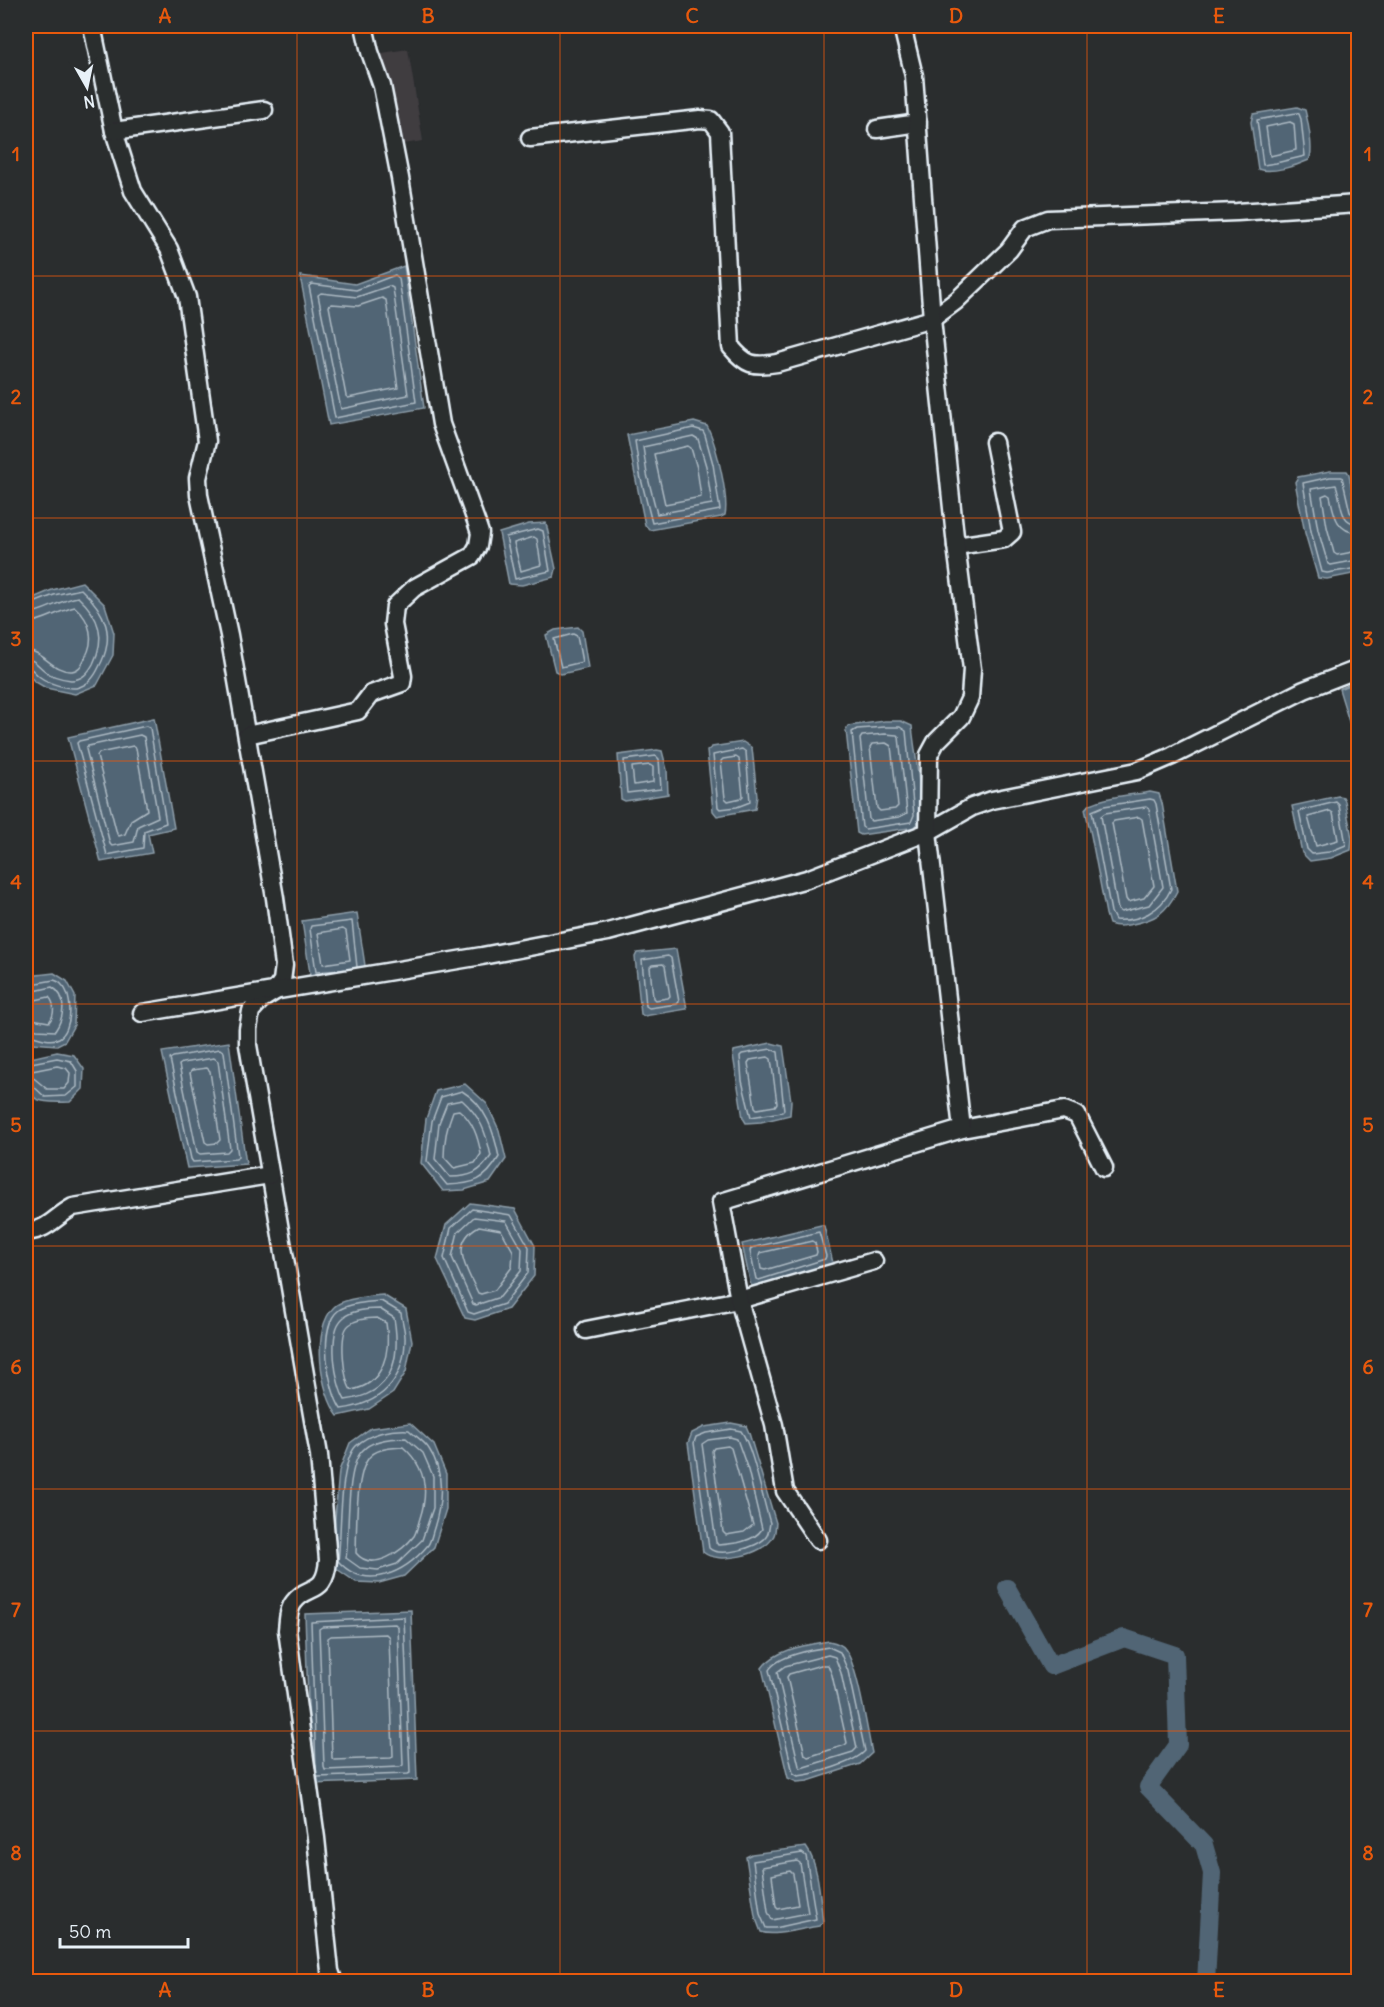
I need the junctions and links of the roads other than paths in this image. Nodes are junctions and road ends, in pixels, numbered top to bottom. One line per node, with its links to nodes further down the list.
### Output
1 (92, 26): 7 (street)
2 (364, 26): 14 (street)
3 (902, 26): 5 (street)
4 (264, 110): 7 (street)
5 (918, 123): 6 (street); 10 (street)
6 (877, 129)
7 (114, 131): 14 (street)
8 (530, 138): 10 (street)
9 (1359, 204): 10 (street)
10 (933, 319): 12 (street)
11 (994, 442): 12 (street)
12 (956, 546): 15 (street)
13 (1359, 669): 15 (street)
14 (247, 735): 16 (street)
15 (928, 832): 16 (street); 18 (street)
16 (274, 992): 17 (street); 20 (street)
17 (142, 1013)
18 (962, 1129): 19 (street); 23 (street)
19 (1104, 1168)
20 (270, 1175): 21 (street); 26 (street)
21 (26, 1232)
22 (874, 1261): 23 (street)
23 (739, 1300): 24 (street); 25 (street)
24 (586, 1330)
25 (818, 1540)
26 (334, 1982)

